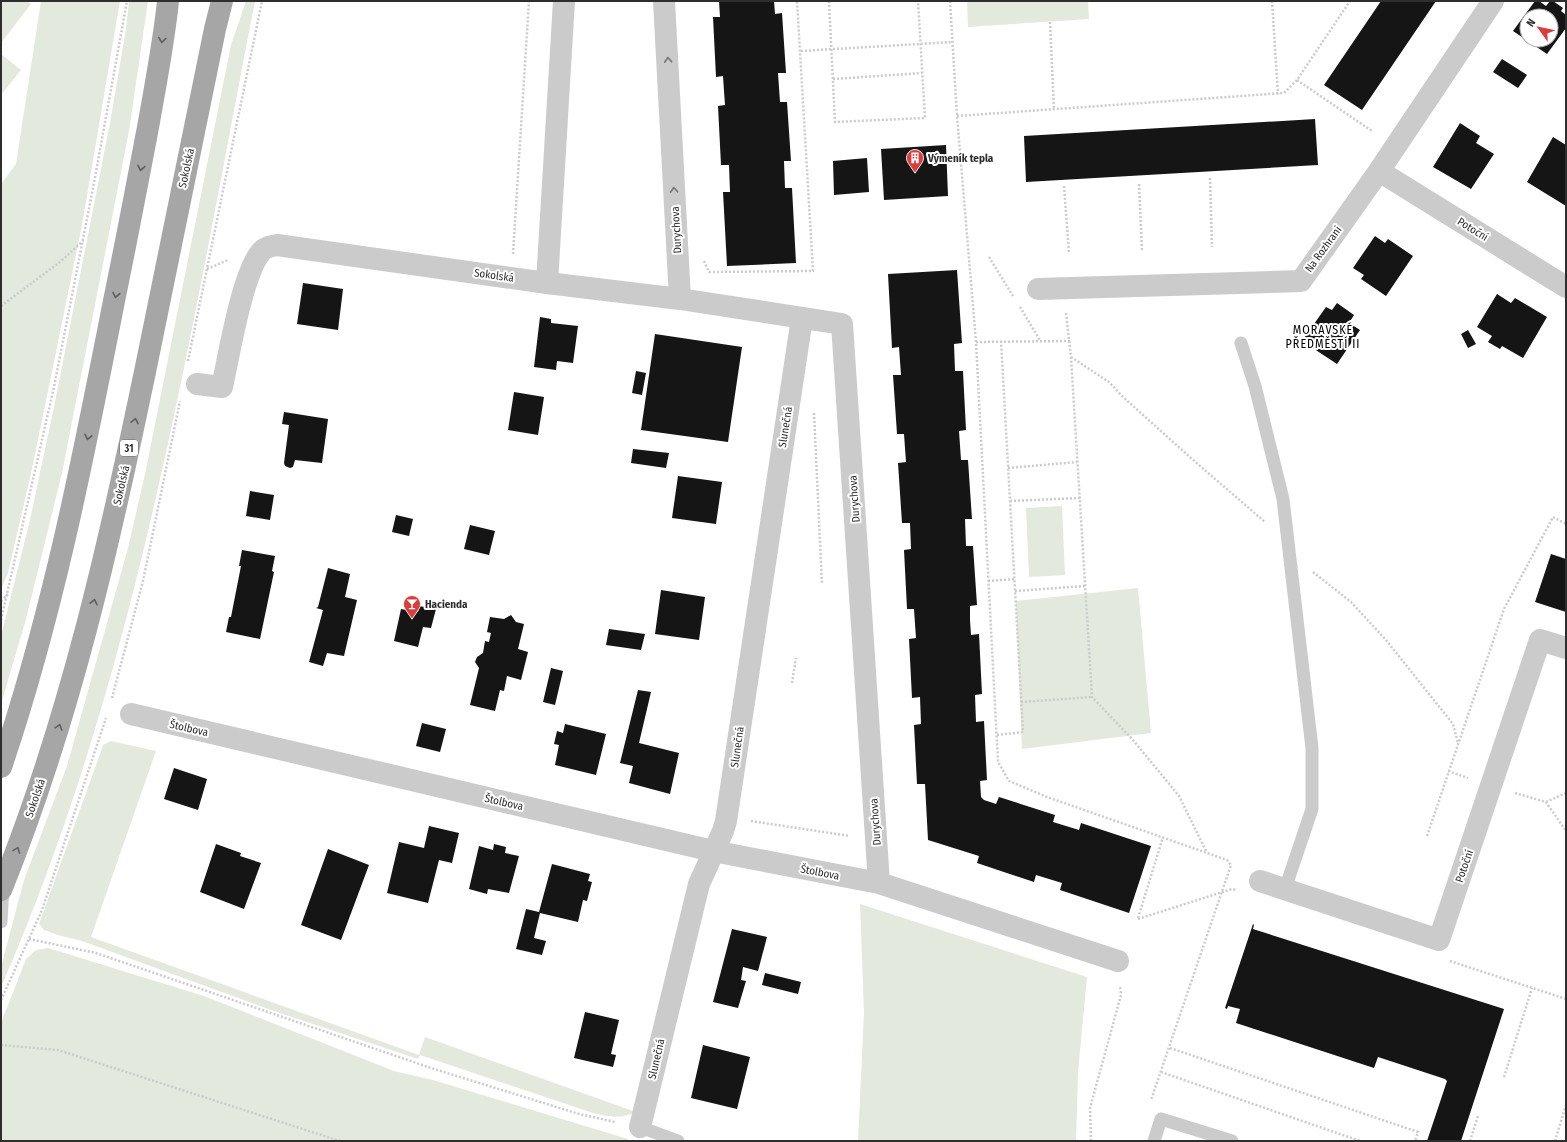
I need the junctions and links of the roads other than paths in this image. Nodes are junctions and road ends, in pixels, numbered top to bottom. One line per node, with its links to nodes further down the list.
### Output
1 (168, 1): 16 (main road, one-way to 16)
2 (222, 1): 20 (main road, Sokolská / 31, one-way to 2)
3 (564, 1): 7 (street)
4 (664, 1): 10 (street, Durychova, one-way to 4)
5 (1493, 1): 6 (street, Na Rozhraní)
6 (1379, 170): 8 (street, Potoční); 9 (street, Na Rozhraní)
7 (547, 283): 10 (street, Sokolská); 13 (street, Sokolská)
8 (1566, 287)
9 (1038, 289)
10 (680, 299): 11 (street, Durychova)
11 (802, 318): 17 (street, Slunečná); 19 (street, Durychova)
12 (1241, 343): 21 (lane)
13 (189, 389)
14 (1566, 648): 21 (street, Potoční)
15 (131, 714): 17 (street, Štolbova)
16 (1, 767)
17 (713, 852): 19 (street, Štolbova); 24 (street, Slunečná)
18 (1260, 881): 21 (street)
19 (879, 883): 23 (street)
20 (2, 888): 22 (lane)
21 (1285, 889)
22 (1, 922)
23 (1118, 961)
24 (640, 1127): 25 (lane)
25 (678, 1141)
26 (1154, 1141): 27 (lane)
27 (1232, 1141)

